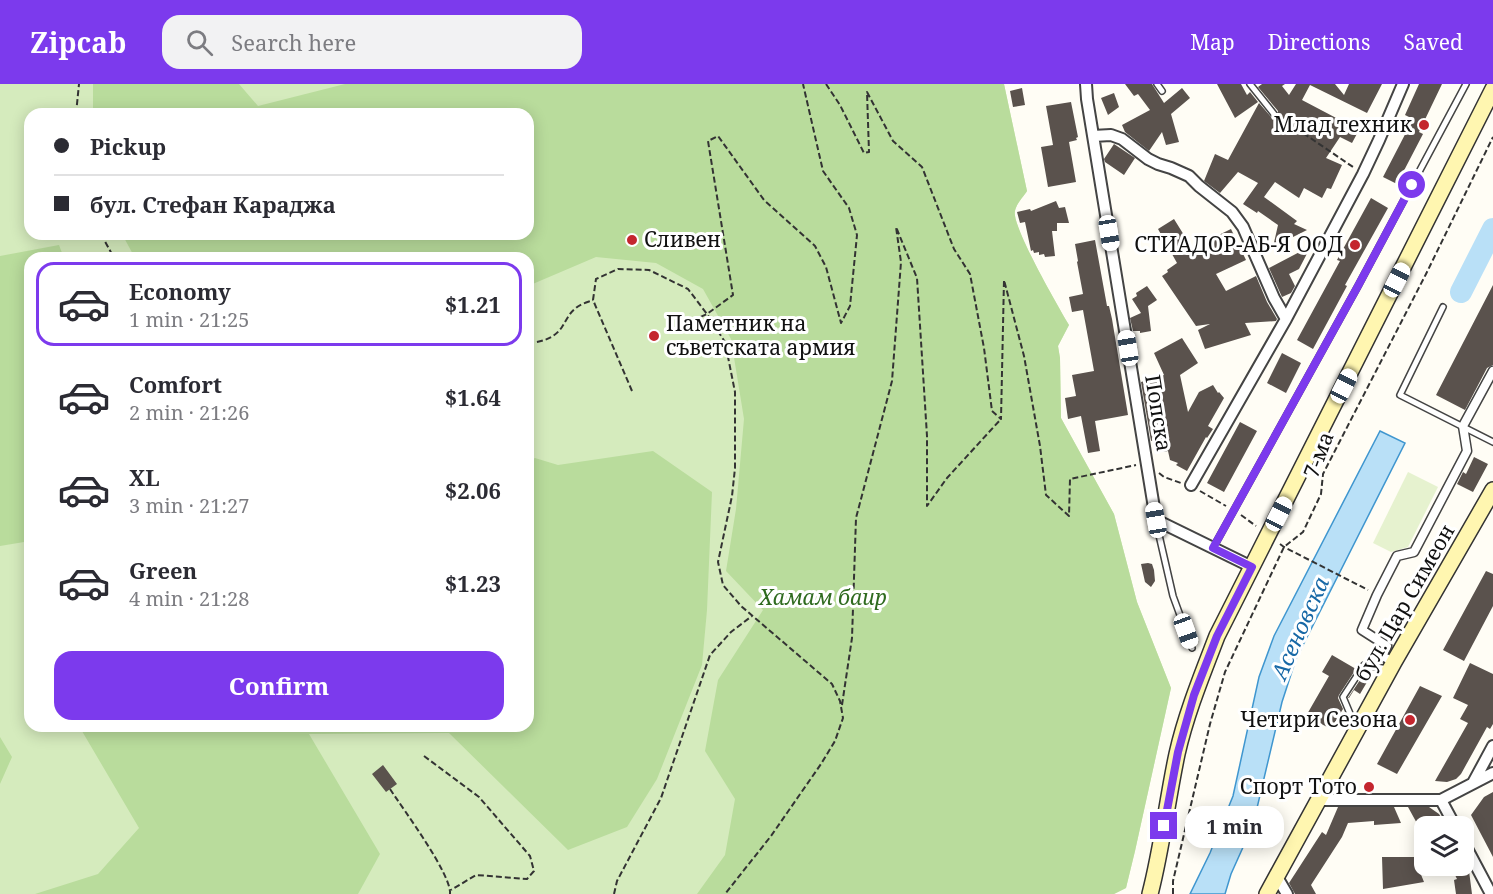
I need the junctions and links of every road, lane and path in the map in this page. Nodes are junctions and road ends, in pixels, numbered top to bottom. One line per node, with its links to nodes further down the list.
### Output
1 (79, 84): 11 (path)
2 (803, 84): 18 (path)
3 (826, 84): 24 (path)
4 (1085, 84): 13 (street, Попска)
5 (1157, 84): 10 (lane)
6 (1250, 84): 12 (lane)
7 (1403, 84): 15 (street)
8 (1466, 84): 32 (lane)
9 (1493, 89): 33 (main road)
10 (1162, 91)
11 (77, 108)
12 (1274, 114): 15 (path)
13 (1093, 136): 19 (street); 27 (street, Попска)
14 (1493, 137): 31 (path, 7-ма)
15 (1363, 174): 19 (street)
16 (593, 300): 18 (path); 21 (path); 23 (path)
17 (1443, 307): 25 (lane)
18 (707, 314): 20 (path); 35 (path)
19 (1286, 319): 28 (street)
20 (668, 332)
21 (534, 342)
22 (1493, 370): 25 (street)
23 (632, 391)
24 (1001, 419): 27 (path); 38 (path)
25 (1463, 426): 26 (lane); 34 (street)
26 (1493, 442)
27 (1146, 463): 28 (path); 30 (street, Попска)
28 (1191, 485)
29 (1493, 490): 37 (main road, бул. Цар Симеон)
30 (1156, 520): 32 (street); 36 (lane)
31 (1284, 547): 34 (path); 54 (path, 7-ма)
32 (1213, 548): 33 (street)
33 (1252, 567): 53 (main road)
34 (1377, 595): 37 (street)
35 (752, 616): 38 (path); 51 (path)
36 (1192, 648)
37 (1392, 666): 39 (main road, бул. Цар Симеон); 39 (lane)
38 (842, 707): 52 (path)
39 (1357, 730): 45 (main road, бул. Цар Симеон)
40 (1493, 746): 43 (street)
41 (424, 756): 50 (path)
42 (1493, 773): 43 (street)
43 (1472, 784): 46 (street)
44 (390, 789): 50 (path)
45 (1319, 800): 46 (street); 49 (main road, бул. Цар Симеон)
46 (1441, 800): 47 (street)
47 (1450, 816)
48 (1474, 862): 57 (street)
49 (1277, 877): 55 (main road, бул. Цар Симеон); 56 (street)
50 (451, 892)
51 (614, 894)
52 (725, 894)
53 (1150, 894)
54 (1173, 894)
55 (1267, 894)
56 (1287, 894)
57 (1491, 894)

